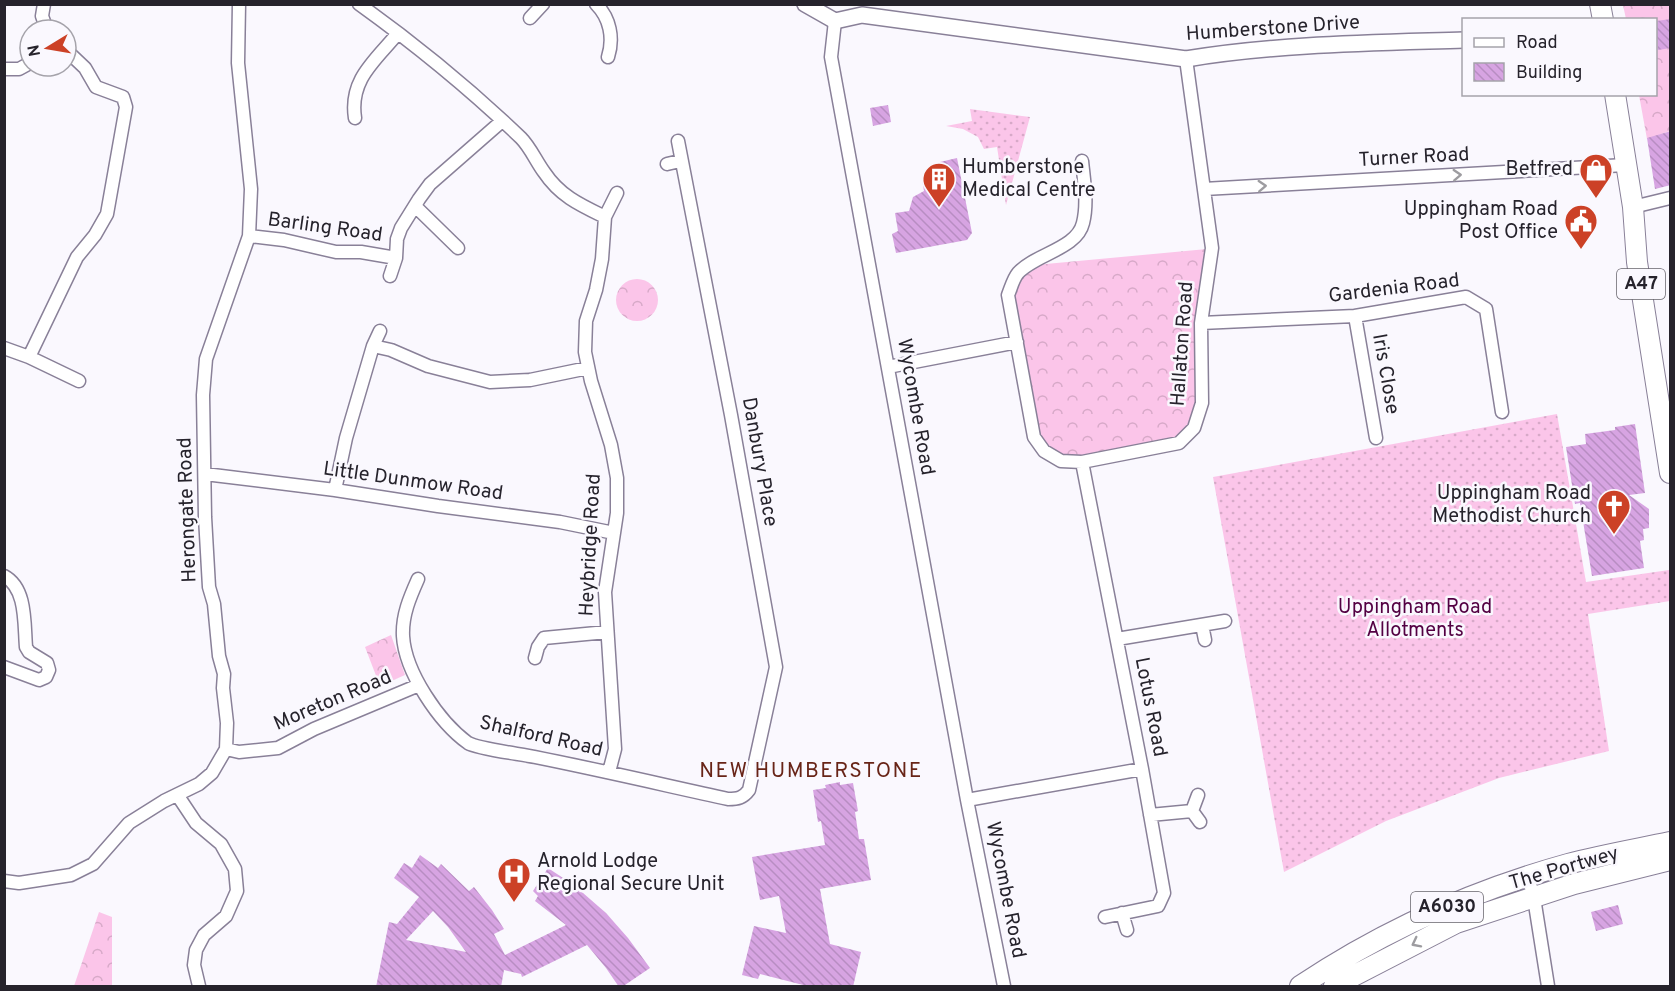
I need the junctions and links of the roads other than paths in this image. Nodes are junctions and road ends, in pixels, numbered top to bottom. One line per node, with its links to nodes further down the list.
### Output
1 (239, 4): 27 (street, Herongate Road)
2 (358, 4): 8 (street)
3 (543, 4): 6 (street)
4 (596, 4): 10 (street)
5 (805, 4): 7 (street)
6 (530, 18)
7 (836, 21): 11 (street, Humberstone Drive); 38 (street, Wycombe Road)
8 (398, 33): 14 (street); 15 (street)
9 (1462, 40): 11 (street, Humberstone Drive)
10 (608, 57)
11 (1186, 59): 21 (street, Hallaton Road)
12 (78, 61): 37 (street)
13 (1615, 96): 20 (highway, A47)
14 (355, 117)
15 (502, 121): 24 (street, Barling Road); 26 (street)
16 (678, 141): 17 (street, Danbury Place)
17 (680, 161): 19 (street); 62 (street, Danbury Place)
18 (1082, 161): 34 (street, Hallaton Road)
19 (667, 164)
20 (1625, 165): 21 (street, Turner Road, one-way to 20); 25 (highway, A47)
21 (1204, 189): 32 (street, Hallaton Road)
22 (617, 193): 26 (street, Heybridge Road)
23 (1671, 198): 25 (street)
24 (415, 206): 28 (street); 29 (street, Barling Road)
25 (1633, 207): 42 (highway, A47)
26 (605, 217): 39 (street, Heybridge Road)
27 (249, 236): 29 (street, Barling Road); 46 (street, Herongate Road)
28 (459, 248)
29 (396, 258): 30 (street, Barling Road)
30 (390, 276)
31 (1355, 316): 32 (street, Gardenia Road); 41 (street, Gardenia Road); 43 (street, Iris Close)
32 (1201, 323): 44 (street, Hallaton Road)
33 (380, 331): 35 (street)
34 (1017, 342): 38 (street); 44 (street, Hallaton Road)
35 (373, 346): 39 (street); 47 (street)
36 (4, 348): 37 (street)
37 (29, 357): 40 (street)
38 (888, 367): 65 (street, Wycombe Road)
39 (588, 369): 48 (street, Heybridge Road)
40 (79, 381)
41 (1502, 412)
42 (1667, 423): 45 (highway, A47)
43 (1376, 438)
44 (1082, 462): 54 (street, Lotus Road)
45 (1671, 473)
46 (205, 474): 47 (street, Little Dunmow Road); 59 (street, Herongate Road)
47 (335, 490): 48 (street, Little Dunmow Road)
48 (614, 534): 53 (street, Heybridge Road)
49 (4, 576): 57 (street)
50 (418, 579): 58 (street, Shalford Road)
51 (1225, 621): 52 (street)
52 (1202, 625): 54 (street); 55 (street)
53 (608, 632): 56 (street); 61 (street, Heybridge Road)
54 (1117, 639): 60 (street, Lotus Road)
55 (1205, 640)
56 (535, 658)
57 (4, 667)
58 (419, 685): 59 (street, Moreton Road); 61 (street, Shalford Road)
59 (226, 748): 64 (street, Herongate Road)
60 (1142, 769): 65 (street, Wycombe Road); 67 (street, Lotus Road)
61 (609, 772): 62 (street, Shalford Road)
62 (749, 790)
63 (1198, 795): 66 (street)
64 (178, 796): 72 (street, Herongate Road); 78 (street)
65 (967, 800): 79 (street, Wycombe Road)
66 (1192, 811): 67 (street); 68 (street)
67 (1150, 815): 74 (street, Lotus Road)
68 (1200, 822)
69 (1671, 842): 71 (highway, The Portwey / A6030)
70 (1671, 860): 73 (highway, The Portwey)
71 (1528, 877): 73 (street); 80 (highway, The Portwey / A6030)
72 (4, 881)
73 (1534, 898): 77 (highway, The Portwey, one-way to 77); 81 (street)
74 (1122, 913): 75 (street, Lotus Road); 76 (street)
75 (1105, 917)
76 (1127, 930)
77 (1338, 985)
78 (199, 987)
79 (1005, 987)
80 (1300, 987)
81 (1548, 987)

